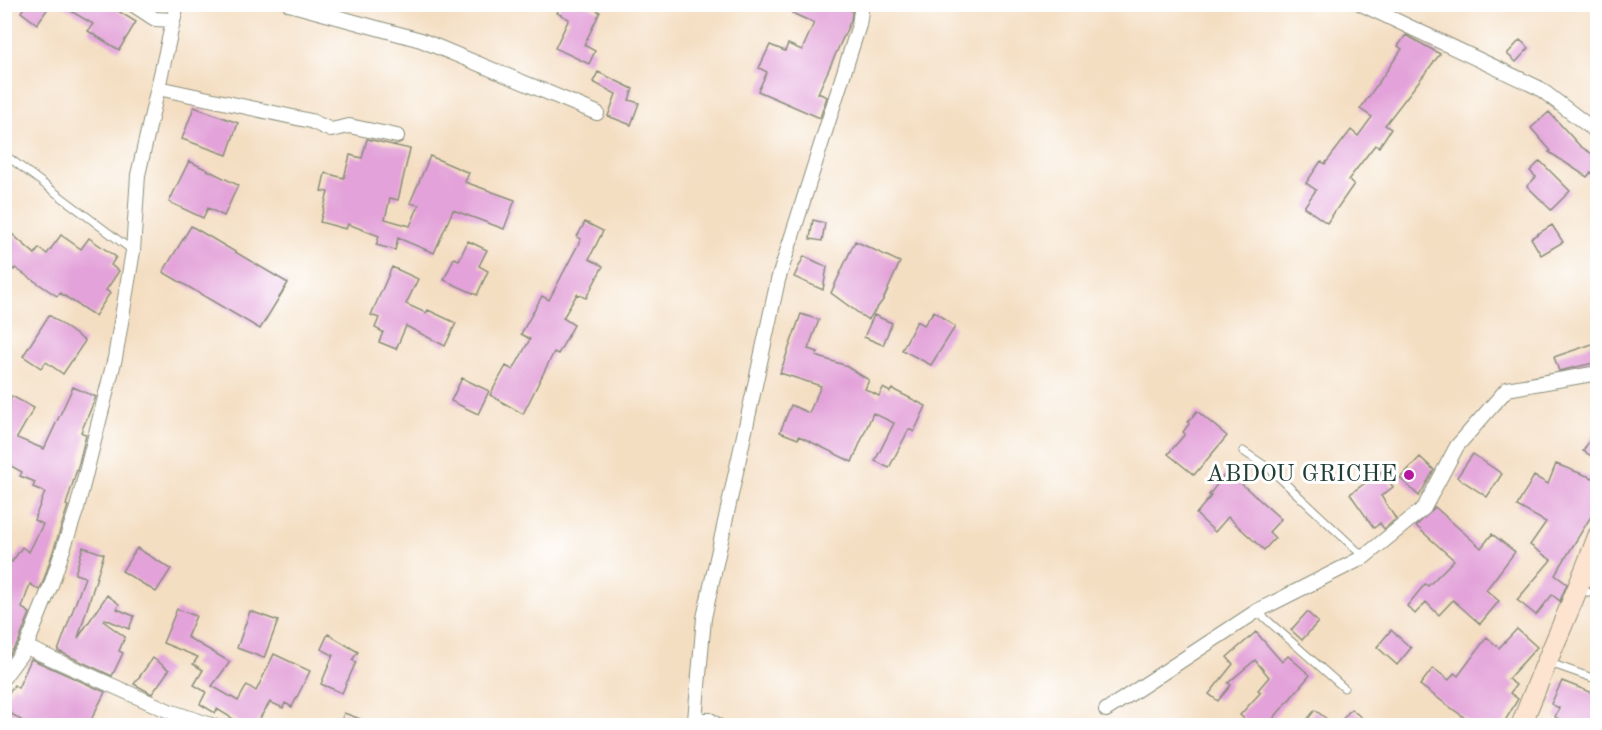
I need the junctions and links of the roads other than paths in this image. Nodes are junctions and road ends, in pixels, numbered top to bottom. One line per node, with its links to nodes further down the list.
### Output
1 (132, 4): 6 (street)
2 (177, 4): 6 (street)
3 (289, 4): 8 (street)
4 (862, 4): 26 (street)
5 (1361, 4): 9 (street)
6 (173, 20): 7 (street)
7 (158, 88): 10 (street); 12 (street)
8 (597, 113)
9 (1598, 133)
10 (397, 136)
11 (4, 154): 12 (lane)
12 (133, 251): 20 (street)
13 (1598, 373): 16 (street)
14 (1242, 451): 16 (lane)
15 (1598, 536): 17 (street)
16 (1364, 556): 19 (street)
17 (1578, 590): 18 (lane); 21 (street)
18 (1598, 595)
19 (1257, 611): 24 (lane); 25 (street)
20 (26, 647): 22 (street); 27 (street)
21 (1545, 661): 23 (lane); 29 (street)
22 (4, 677)
23 (1598, 680)
24 (1344, 688)
25 (1106, 710)
26 (694, 723): 28 (street)
27 (214, 726)
28 (718, 726)
29 (1521, 726)

